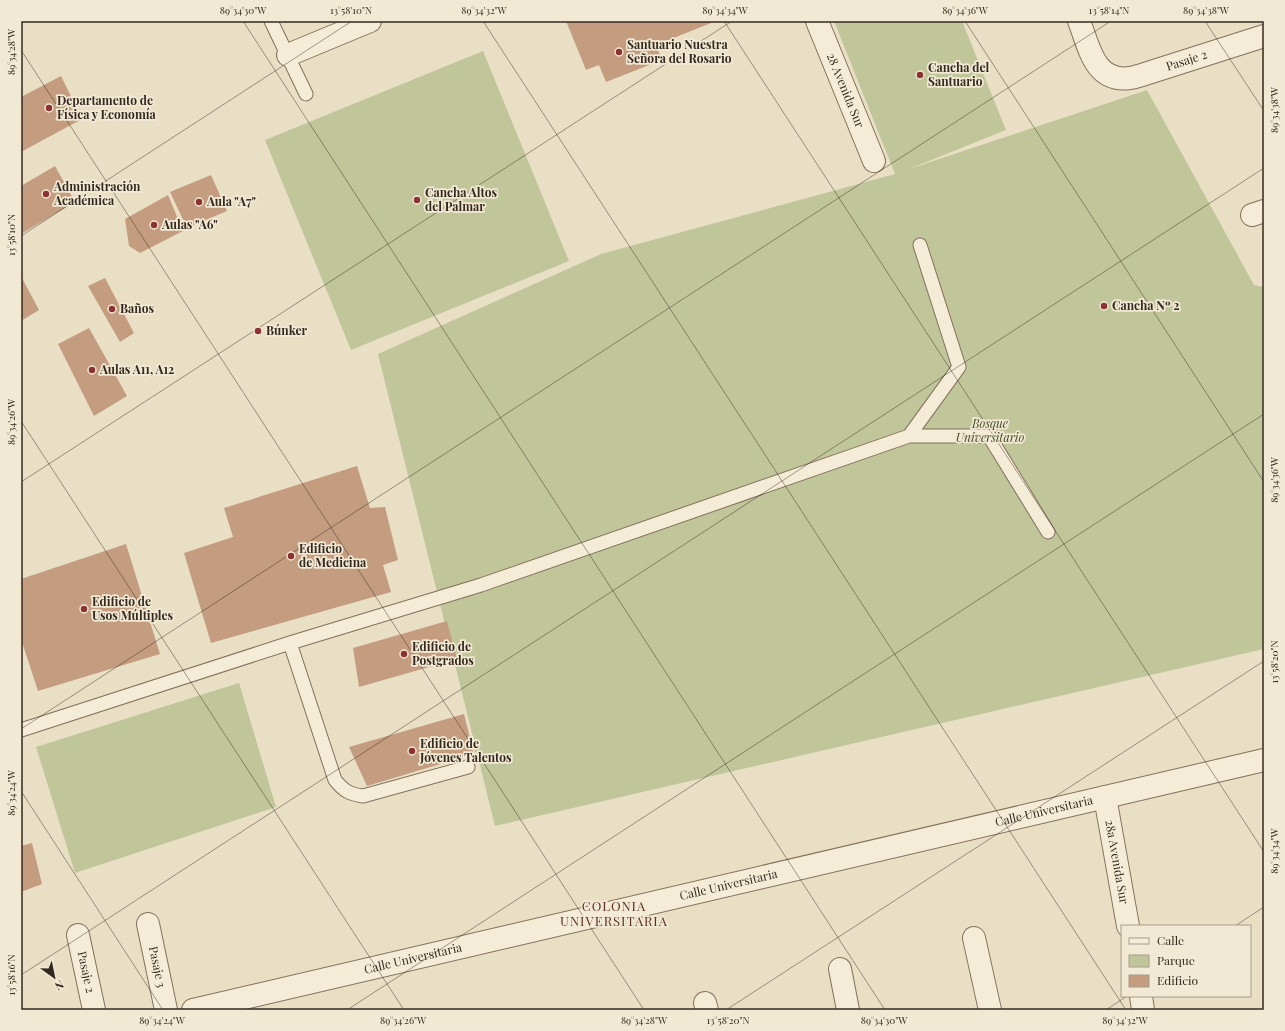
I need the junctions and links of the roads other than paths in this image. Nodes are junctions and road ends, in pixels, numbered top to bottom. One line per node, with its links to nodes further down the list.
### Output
1 (271, 21): 6 (lane)
2 (370, 21): 6 (street)
3 (817, 21): 8 (street, 28 Avenida Sur)
4 (1079, 21): 5 (street, Pasaje 2)
5 (1264, 36)
6 (288, 56): 7 (lane)
7 (306, 94)
8 (874, 161)
9 (920, 245): 10 (lane)
10 (909, 436): 11 (lane); 12 (lane)
11 (1048, 532)
12 (290, 643): 13 (lane); 15 (lane)
13 (21, 730)
14 (1264, 760): 16 (street, Calle Universitaria)
15 (468, 767)
16 (1105, 797): 18 (street, 28a Avenida Sur); 23 (street, Calle Universitaria)
17 (148, 924): 25 (street, Pasaje 3)
18 (1128, 925)
19 (78, 935): 24 (street, Pasaje 2)
20 (974, 938): 28 (street)
21 (840, 969): 27 (street)
22 (1141, 997): 29 (street)
23 (225, 1006): 26 (street, Calle Universitaria)
24 (94, 1010)
25 (166, 1010)
26 (194, 1010)
27 (848, 1010)
28 (990, 1010)
29 (1143, 1010)

